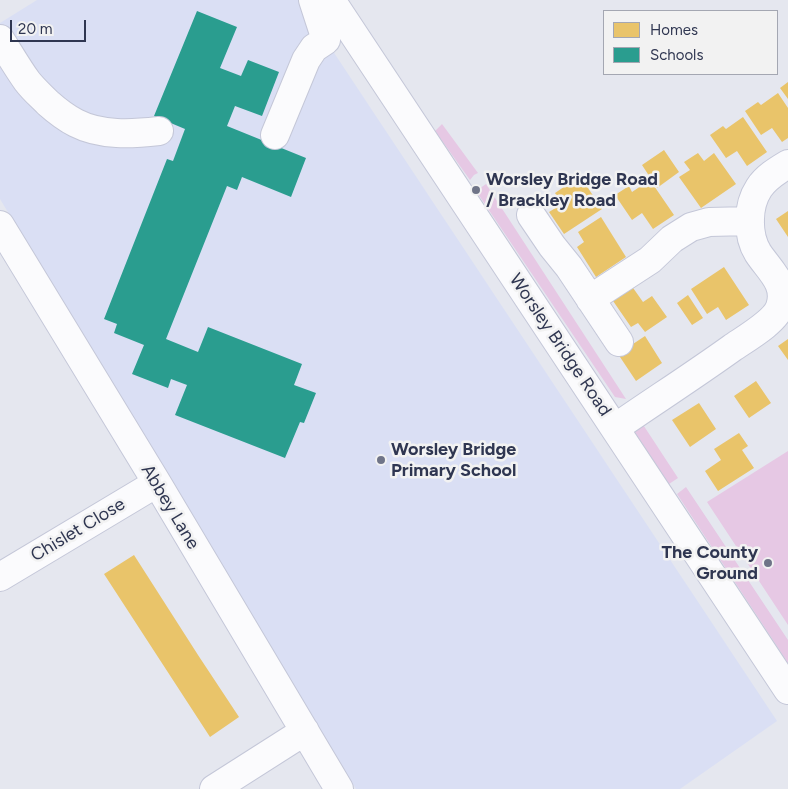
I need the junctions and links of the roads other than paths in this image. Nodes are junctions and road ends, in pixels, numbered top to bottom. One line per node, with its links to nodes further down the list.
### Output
1 (313, 0): 5 (street)
2 (331, 0): 13 (street, Worsley Bridge Road)
3 (0, 39): 4 (street)
4 (159, 131)
5 (274, 135)
6 (788, 164): 8 (street)
7 (531, 215): 11 (street)
8 (750, 221): 10 (street); 11 (street)
9 (0, 225): 14 (street, Abbey Lane)
10 (785, 293): 13 (street)
11 (590, 299): 12 (street)
12 (619, 342)
13 (615, 428): 16 (street, Worsley Bridge Road)
14 (156, 483): 15 (street, Chislet Close); 17 (street, Abbey Lane)
15 (0, 577)
16 (788, 690)
17 (305, 731): 18 (street); 19 (street, Abbey Lane)
18 (214, 789)
19 (339, 789)

